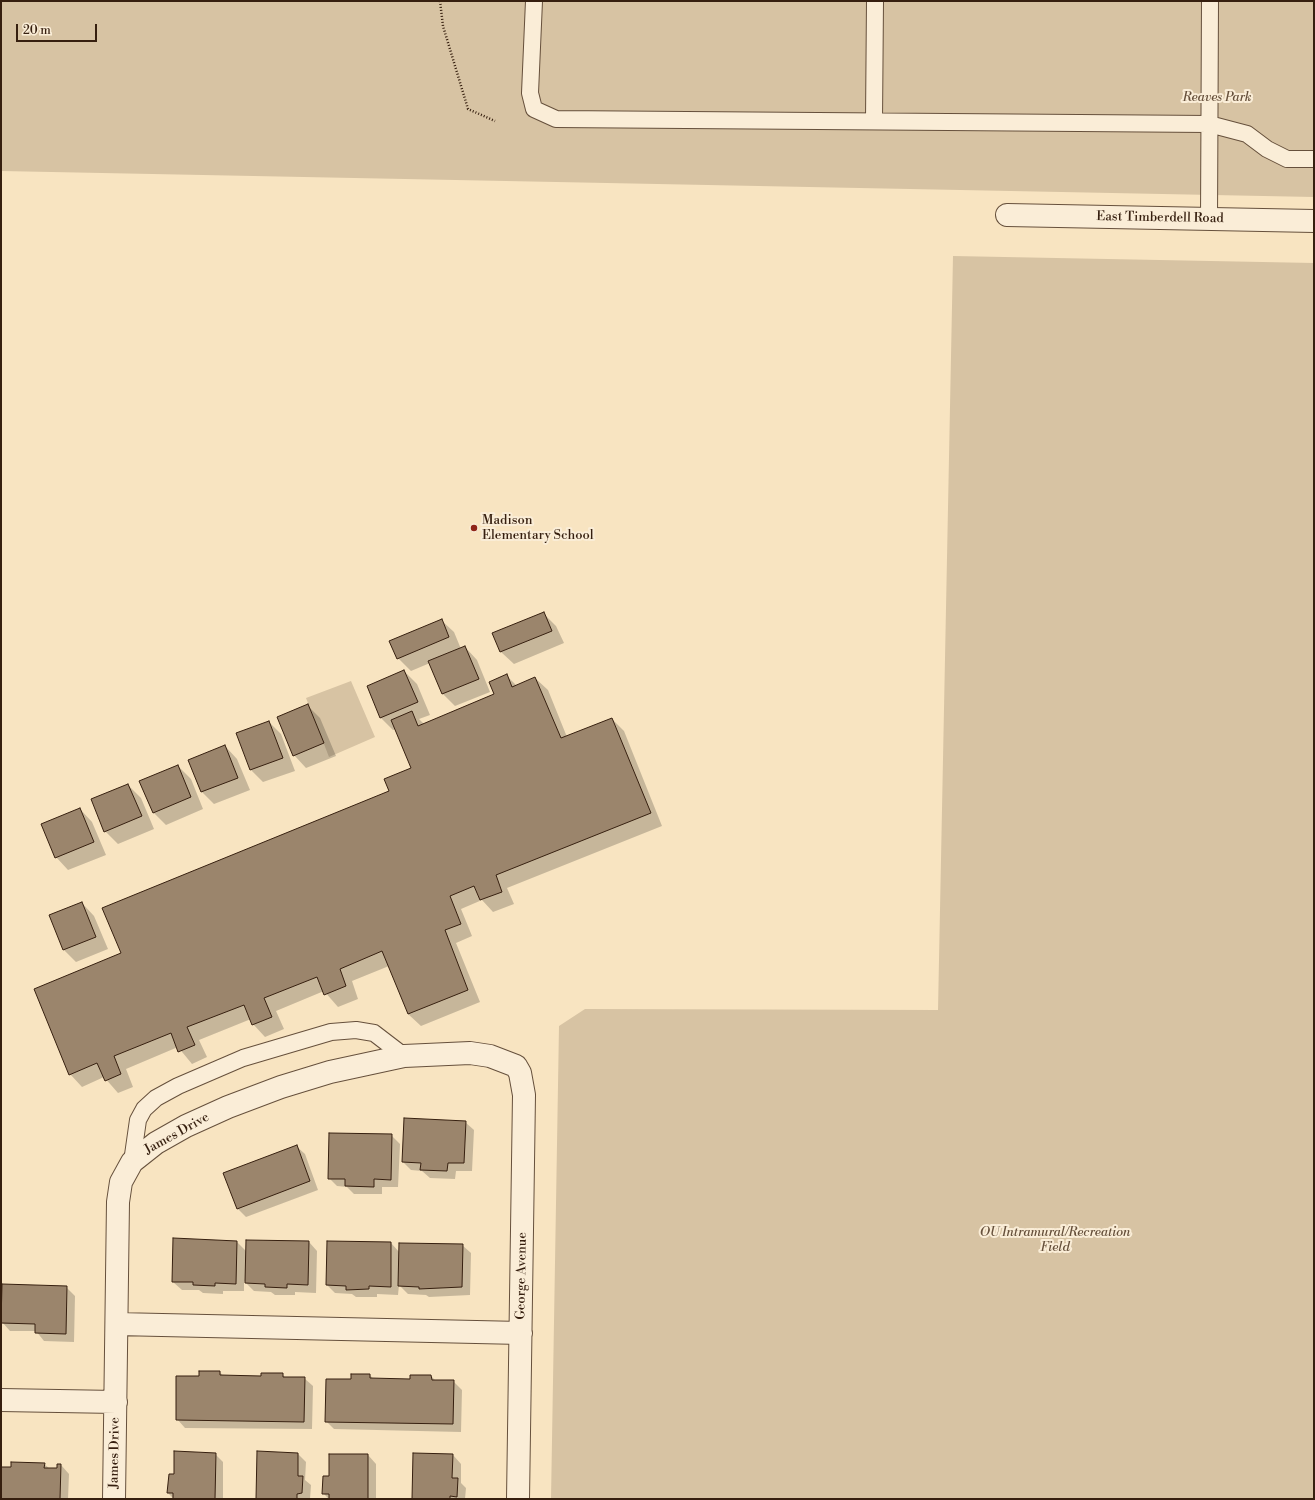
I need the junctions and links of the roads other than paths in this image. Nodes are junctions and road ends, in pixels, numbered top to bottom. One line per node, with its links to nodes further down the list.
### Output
1 (534, 1): 4 (lane)
2 (875, 1): 4 (lane)
3 (1210, 1): 5 (lane)
4 (874, 120): 5 (lane)
5 (1209, 124): 6 (lane); 8 (lane)
6 (1314, 159)
7 (1007, 215): 8 (street, East Timberdell Road)
8 (1209, 219): 9 (street, East Timberdell Road)
9 (1314, 221)
10 (404, 1056): 11 (street, James Drive); 12 (street, James Drive); 12 (lane)
11 (503, 1060): 14 (street, George Avenue)
12 (132, 1162): 13 (street, James Drive)
13 (117, 1324): 14 (street); 16 (street, James Drive)
14 (521, 1333): 18 (street, George Avenue)
15 (1, 1400): 16 (street)
16 (116, 1402): 17 (street, James Drive)
17 (114, 1499)
18 (518, 1499)

